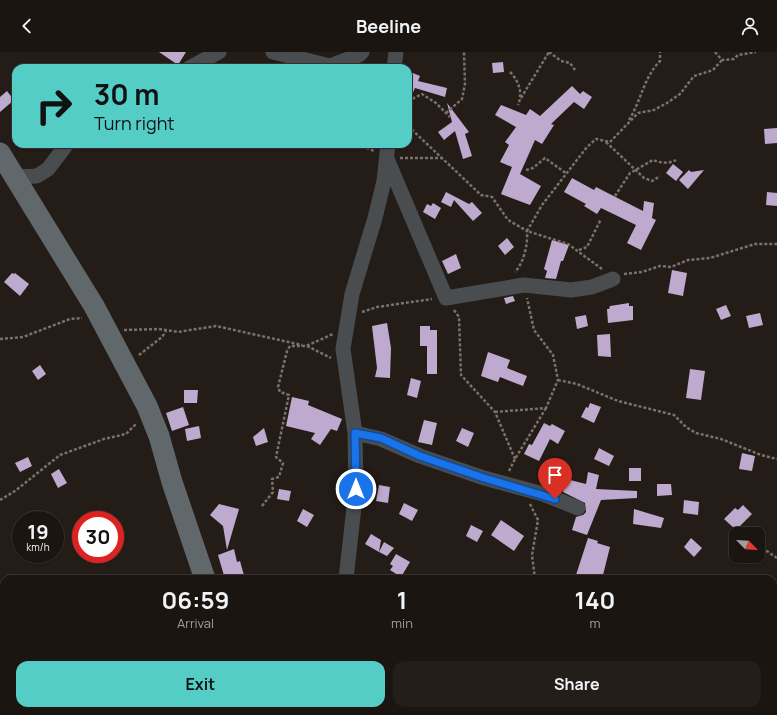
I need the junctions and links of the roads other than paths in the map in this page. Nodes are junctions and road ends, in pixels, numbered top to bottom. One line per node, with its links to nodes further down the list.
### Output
1 (219, 52): 5 (street)
2 (273, 52): 6 (street)
3 (362, 52): 7 (street)
4 (396, 52): 8 (street)
5 (196, 64)
6 (322, 64)
7 (335, 64)
8 (394, 64)
9 (64, 148): 12 (street)
10 (388, 151): 13 (street); 14 (street)
11 (0, 153): 12 (street)
12 (16, 177): 16 (street)
13 (613, 278)
14 (355, 433): 15 (street); 17 (street)
15 (578, 508)
16 (204, 575)
17 (346, 575)

